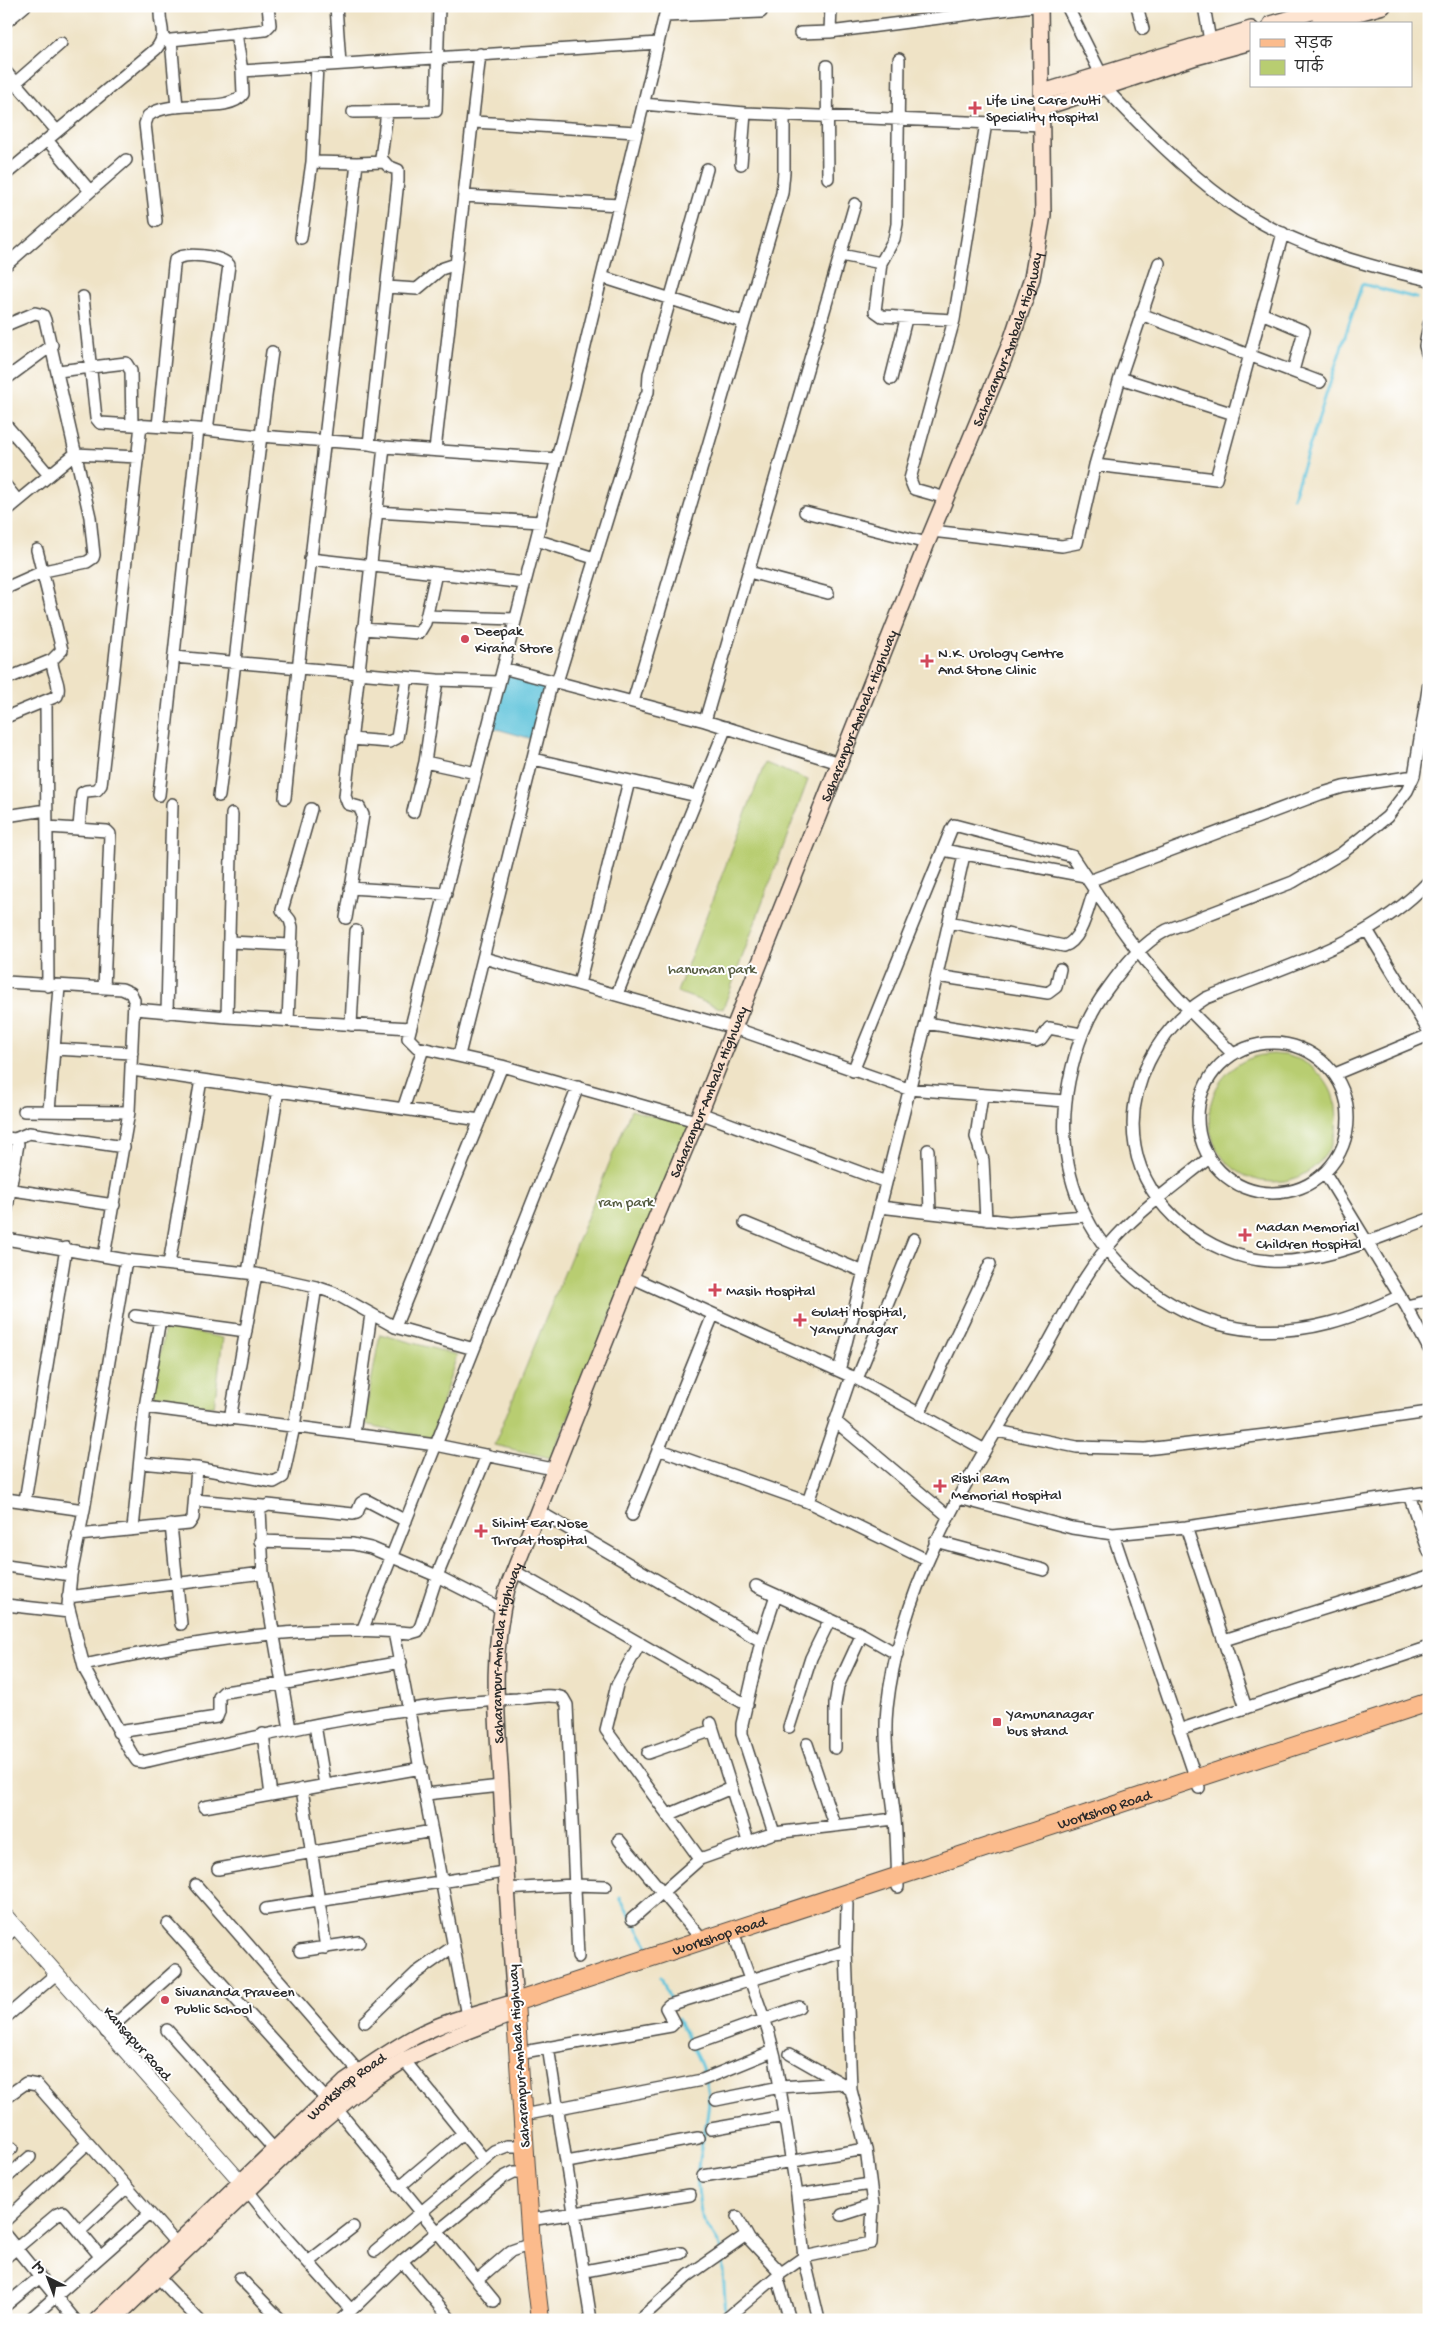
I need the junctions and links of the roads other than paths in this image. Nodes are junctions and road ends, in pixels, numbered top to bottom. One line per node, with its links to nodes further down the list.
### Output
1 (24, 6): 16 (street)
2 (161, 6): 24 (street)
3 (268, 6): 22 (street)
4 (336, 6): 32 (street)
5 (439, 6): 30 (street)
6 (831, 6): 21 (street)
7 (1034, 6): 21 (street)
8 (1040, 6): 40 (main road, Saharanpur-Ambala Highway)
9 (1067, 6): 37 (street)
10 (1137, 6): 19 (street)
11 (1204, 6): 25 (street)
12 (1332, 6): 17 (main road)
13 (1383, 6): 18 (main road)
14 (666, 11): 15 (street); 26 (street)
15 (761, 12)
16 (6, 22)
17 (1278, 22)
18 (1326, 22)
19 (1143, 29)
20 (1250, 29): 25 (main road)
21 (830, 32): 23 (street)
22 (236, 33): 24 (street); 35 (street)
23 (800, 33)
24 (166, 41): 42 (street); 52 (street)
25 (1210, 41): 37 (main road)
26 (658, 42): 29 (street); 41 (street)
27 (1250, 42): 37 (main road)
28 (61, 43): 38 (street)
29 (480, 54): 30 (street); 49 (street)
30 (438, 58): 32 (street); 44 (street)
31 (899, 59): 48 (street)
32 (340, 64): 33 (street)
33 (317, 66): 35 (street); 56 (street)
34 (827, 66): 47 (street)
35 (242, 71): 42 (street)
36 (6, 72): 38 (street)
37 (1103, 82): 40 (main road); 68 (street)
38 (16, 83): 39 (street); 52 (street)
39 (6, 91)
40 (1043, 100): 51 (main road, Saharanpur-Ambala Highway)
41 (643, 104): 45 (street); 53 (street)
42 (178, 107): 67 (street)
43 (353, 112): 44 (street)
44 (387, 112): 57 (street)
45 (745, 114): 46 (street); 59 (street)
46 (784, 115): 47 (street); 84 (street)
47 (828, 116): 48 (street); 62 (street)
48 (900, 119): 50 (street); 71 (street)
49 (474, 122): 53 (street); 64 (street)
50 (986, 123): 51 (street); 83 (street)
51 (1043, 125): 114 (main road, Saharanpur-Ambala Highway)
52 (56, 131): 54 (street)
53 (636, 132): 66 (street)
54 (46, 140): 61 (street); 63 (street)
55 (126, 160): 63 (street)
56 (312, 162): 58 (street); 69 (street)
57 (384, 162): 58 (street); 77 (street)
58 (357, 163): 104 (street)
59 (740, 164)
60 (707, 168): 79 (street)
61 (6, 174)
62 (828, 178)
63 (90, 191): 74 (street)
64 (464, 196): 66 (street); 73 (street)
65 (855, 204): 70 (street)
66 (619, 205): 75 (street)
67 (156, 221)
68 (1283, 233): 76 (street); 80 (street)
69 (301, 238)
70 (841, 255): 71 (street); 127 (street)
71 (881, 263): 82 (street)
72 (1159, 263): 81 (street)
73 (456, 264): 77 (street); 107 (street)
74 (6, 265)
75 (602, 277): 79 (street); 110 (street)
76 (1429, 280)
77 (386, 287): 105 (street)
78 (83, 297): 91 (street)
79 (670, 298): 84 (street); 123 (street)
80 (1261, 313): 89 (street); 93 (street)
81 (1141, 314): 89 (street); 95 (street)
82 (906, 318): 83 (street); 96 (street)
83 (954, 320): 114 (street)
84 (743, 322): 148 (street)
85 (1429, 324): 90 (street)
86 (6, 325): 87 (street)
87 (52, 345): 92 (street); 94 (street)
88 (272, 352): 103 (street)
89 (1250, 355): 93 (street); 98 (street)
90 (1429, 360)
91 (92, 367): 92 (street); 100 (street); 100 (street)
92 (58, 371): 108 (street)
93 (1293, 371): 97 (street)
94 (7, 378)
95 (1120, 378): 98 (street); 111 (street)
96 (891, 379)
97 (1320, 382)
98 (1234, 414): 111 (street)
99 (6, 425): 112 (street)
100 (136, 425): 101 (street); 109 (street)
101 (158, 426): 102 (street); 102 (street)
102 (202, 429): 103 (street); 135 (street)
103 (260, 436): 104 (street); 137 (street)
104 (324, 441): 105 (street); 124 (street)
105 (369, 444): 106 (street)
106 (384, 447): 107 (street); 117 (street)
107 (435, 450): 110 (street)
108 (74, 454): 109 (street); 112 (street); 126 (street)
109 (138, 457): 170 (street)
110 (557, 460): 119 (street)
111 (1095, 465): 120 (street)
112 (49, 475): 115 (street)
113 (6, 486): 115 (street)
114 (946, 498): 120 (main road, Saharanpur-Ambala Highway)
115 (18, 501): 116 (street)
116 (6, 511)
117 (376, 512): 119 (street); 125 (street)
118 (805, 512): 120 (street)
119 (541, 522): 121 (street)
120 (929, 537): 155 (main road, Saharanpur-Ambala Highway)
121 (536, 540): 123 (street); 129 (street)
122 (37, 550): 126 (street)
123 (594, 558): 145 (street)
124 (310, 559): 125 (street); 139 (street)
125 (372, 565): 128 (street); 134 (street)
126 (44, 571): 130 (street); 136 (street)
127 (748, 572): 131 (street); 150 (street)
128 (436, 573): 129 (street); 132 (street)
129 (525, 583): 133 (street)
130 (6, 588)
131 (828, 593)
132 (426, 616): 133 (street); 134 (street)
133 (515, 619): 138 (street)
134 (363, 628): 140 (street)
135 (174, 657): 137 (street); 159 (street)
136 (52, 660): 142 (street); 147 (street)
137 (236, 663): 139 (street); 160 (street)
138 (503, 668): 144 (street); 145 (street)
139 (298, 669): 140 (street); 162 (street)
140 (358, 673): 141 (street); 152 (street)
141 (407, 678): 143 (street); 152 (street)
142 (6, 679)
143 (437, 680): 144 (street); 154 (street)
144 (499, 682): 156 (street)
145 (554, 682): 148 (street); 153 (street)
146 (1429, 683): 157 (street)
147 (46, 702): 149 (street); 165 (street)
148 (633, 702): 150 (street)
149 (6, 717)
150 (705, 721): 151 (street)
151 (726, 727): 155 (street); 161 (street)
152 (351, 739): 175 (street)
153 (533, 759): 158 (street); 184 (street)
154 (425, 762): 156 (street); 166 (street)
155 (839, 763): 200 (main road, Saharanpur-Ambala Highway)
156 (476, 773): 176 (street)
157 (1414, 776): 173 (street); 183 (street)
158 (629, 781): 161 (street); 188 (street)
159 (159, 795)
160 (219, 796)
161 (697, 796): 191 (street)
162 (285, 798)
163 (172, 804): 194 (street)
164 (311, 809): 182 (street)
165 (46, 810): 168 (street); 169 (street)
166 (413, 812)
167 (232, 814): 181 (street)
168 (6, 816)
169 (48, 827): 170 (street); 189 (street)
170 (79, 827): 190 (street)
171 (943, 850): 172 (street); 173 (street); 211 (street)
172 (964, 855): 173 (street); 178 (street)
173 (1089, 883): 178 (street); 183 (street)
174 (1427, 887): 179 (street)
175 (350, 888): 176 (street); 177 (street)
176 (446, 894): 199 (street)
177 (346, 918)
178 (949, 922): 186 (street)
179 (1367, 930): 193 (street); 201 (street)
180 (356, 931): 198 (street)
181 (230, 942): 182 (street); 195 (street)
182 (290, 946): 196 (street)
183 (1138, 952): 193 (street); 202 (street)
184 (484, 958): 188 (street); 208 (street)
185 (1060, 969): 186 (street)
186 (937, 976): 197 (street)
187 (6, 982): 189 (street)
188 (578, 984): 191 (street)
189 (53, 987): 190 (street); 205 (street)
190 (104, 989): 192 (street)
191 (617, 994): 200 (street)
192 (135, 1008): 194 (street); 206 (street)
193 (1188, 1009): 207 (street); 232 (street)
194 (166, 1013): 195 (street)
195 (227, 1018): 196 (street)
196 (288, 1020): 198 (street)
197 (926, 1023): 202 (street); 215 (street)
198 (350, 1024): 199 (street)
199 (410, 1028): 204 (street)
200 (734, 1028): 211 (street); 223 (main road, Saharanpur-Ambala Highway)
201 (1429, 1032)
202 (1081, 1034): 218 (street)
203 (1429, 1036): 212 (street)
204 (423, 1048): 208 (street); 219 (street)
205 (54, 1050): 206 (street); 221 (street)
206 (132, 1053): 210 (street)
207 (1234, 1054): 212 (street); 228 (street)
208 (459, 1055): 209 (street)
209 (502, 1066): 214 (street); 224 (street)
210 (132, 1070): 213 (street); 222 (street)
211 (853, 1071): 215 (street)
212 (1336, 1074): 229 (street)
213 (201, 1080): 216 (street); 248 (street)
214 (578, 1087): 223 (street); 262 (street)
215 (908, 1089): 217 (street); 230 (street)
216 (278, 1090): 219 (street); 251 (street)
217 (982, 1096): 218 (street); 239 (street)
218 (1065, 1101): 237 (street)
219 (403, 1109): 224 (street)
220 (24, 1111): 221 (street)
221 (48, 1111): 222 (street)
222 (129, 1112): 226 (street)
223 (698, 1117): 230 (street); 252 (main road, Saharanpur-Ambala Highway)
224 (480, 1120): 260 (street)
225 (11, 1138): 226 (street); 231 (street)
226 (124, 1147): 233 (street)
227 (928, 1150): 235 (street)
228 (1209, 1158): 229 (street); 232 (street)
229 (1325, 1172): 243 (street)
230 (886, 1182): 234 (street)
231 (8, 1189): 233 (street); 236 (street)
232 (1159, 1199): 243 (street); 245 (street)
233 (114, 1205): 246 (street)
234 (880, 1207): 235 (street); 250 (street)
235 (930, 1213): 239 (street)
236 (6, 1214)
237 (1084, 1216): 239 (street); 245 (street)
238 (1429, 1219): 243 (street)
239 (986, 1220)
240 (745, 1223): 250 (street)
241 (6, 1239): 244 (street)
242 (914, 1239): 265 (street)
243 (1366, 1241): 254 (street)
244 (66, 1248): 246 (street); 286 (street)
245 (1106, 1250): 254 (street); 272 (street)
246 (104, 1256): 247 (street)
247 (126, 1260): 248 (street); 289 (street)
248 (169, 1264): 251 (street)
249 (990, 1264): 268 (street)
250 (864, 1272): 264 (street)
251 (252, 1274): 253 (street); 261 (street)
252 (631, 1277): 257 (street); 280 (main road, Saharanpur-Ambala Highway)
253 (316, 1286): 256 (street); 271 (street)
254 (1403, 1301): 255 (street); 263 (street)
255 (1429, 1301)
256 (371, 1314): 260 (street); 273 (street)
257 (713, 1315): 264 (street); 275 (street)
258 (134, 1316): 259 (street)
259 (160, 1319): 261 (street); 266 (street)
260 (395, 1327): 262 (street)
261 (246, 1331): 269 (street)
262 (474, 1349): 274 (street)
263 (1429, 1349)
264 (839, 1371): 265 (street)
265 (854, 1378): 268 (street); 270 (street)
266 (145, 1407): 269 (street); 278 (street)
267 (1429, 1412): 272 (street)
268 (919, 1414): 276 (street)
269 (230, 1419): 271 (street)
270 (835, 1421): 287 (street); 292 (street)
271 (294, 1427): 273 (street); 279 (street)
272 (997, 1430): 276 (street)
273 (354, 1434): 274 (street)
274 (436, 1445): 277 (street); 293 (street)
275 (658, 1448): 287 (street); 291 (street)
276 (985, 1450): 283 (street)
277 (487, 1455): 280 (street); 309 (street)
278 (140, 1463): 279 (street); 296 (street)
279 (197, 1468): 285 (street)
280 (553, 1469): 290 (main road, Saharanpur-Ambala Highway)
281 (1429, 1492): 282 (street)
282 (1409, 1495): 295 (street); 301 (street)
283 (958, 1498): 292 (street); 297 (street)
284 (6, 1499): 286 (street)
285 (195, 1500): 288 (street); 294 (street)
286 (24, 1502): 289 (street)
287 (808, 1502): 303 (street)
288 (263, 1506): 293 (street); 299 (street)
289 (84, 1510): 298 (street)
290 (538, 1511): 306 (main road, Saharanpur-Ambala Highway); 325 (street)
291 (632, 1514)
292 (948, 1516): 300 (street)
293 (406, 1520): 302 (street)
294 (171, 1525): 296 (street); 311 (street)
295 (1186, 1527): 297 (street); 324 (street)
296 (133, 1529): 298 (street)
297 (1113, 1534): 341 (street)
298 (78, 1535): 308 (street)
299 (260, 1541): 302 (street); 307 (street)
300 (935, 1541): 303 (street); 305 (street)
301 (1429, 1552)
302 (392, 1557): 309 (street); 320 (street)
303 (927, 1560): 328 (street)
304 (6, 1566): 308 (street)
305 (1044, 1570)
306 (514, 1572): 316 (main road, Saharanpur-Ambala Highway); 326 (street)
307 (263, 1573): 311 (street); 322 (street)
308 (71, 1575): 314 (street)
309 (437, 1576): 316 (street); 321 (street)
310 (1429, 1576): 324 (street)
311 (176, 1583): 314 (street); 319 (street)
312 (756, 1586): 313 (street)
313 (776, 1595): 318 (street); 325 (street)
314 (68, 1596): 317 (street)
315 (6, 1605): 317 (street)
316 (502, 1609): 332 (main road, Saharanpur-Ambala Highway)
317 (69, 1612): 330 (street)
318 (830, 1619): 323 (street); 339 (street)
319 (181, 1624)
320 (362, 1631): 321 (street); 322 (street)
321 (394, 1632): 329 (street)
322 (273, 1634): 330 (street); 331 (street)
323 (862, 1634): 328 (street); 345 (street)
324 (1224, 1640): 335 (street)
325 (761, 1641): 334 (street)
326 (640, 1643): 334 (street); 356 (street)
327 (1429, 1647): 335 (street)
328 (897, 1654): 357 (street)
329 (401, 1662): 331 (street); 336 (street)
330 (84, 1665): 342 (street)
331 (281, 1684): 340 (street); 342 (street)
332 (496, 1700): 336 (street); 350 (main road, Saharanpur-Ambala Highway); 370 (street)
333 (1429, 1702): 348 (main road, Workshop Road)
334 (747, 1704): 360 (street)
335 (1246, 1708): 341 (street)
336 (410, 1710): 338 (street); 347 (street)
337 (1429, 1714): 348 (main road, Workshop Road)
338 (315, 1725): 340 (street); 349 (street)
339 (789, 1727)
340 (290, 1730): 343 (street)
341 (1179, 1730): 348 (street)
342 (118, 1732): 343 (street)
343 (263, 1734): 354 (street)
344 (807, 1744): 358 (street)
345 (835, 1748)
346 (648, 1753): 351 (street)
347 (421, 1768): 349 (street); 353 (street)
348 (1197, 1783): 368 (main road, Workshop Road)
349 (325, 1785): 352 (street)
350 (501, 1786): 353 (street); 366 (main road, Saharanpur-Ambala Highway)
351 (731, 1788): 356 (street); 362 (street)
352 (302, 1789): 354 (street); 363 (street)
353 (426, 1794): 359 (street)
354 (271, 1795): 355 (street)
355 (204, 1807)
356 (668, 1815): 364 (street)
357 (894, 1818): 358 (street); 368 (street)
358 (834, 1824): 360 (street)
359 (432, 1831): 363 (street); 367 (street)
360 (774, 1833): 362 (street)
361 (619, 1840): 373 (street)
362 (748, 1841): 364 (street)
363 (311, 1852): 365 (street); 374 (street)
364 (700, 1858): 373 (street)
365 (218, 1869)
366 (504, 1872): 367 (street); 372 (main road, Saharanpur-Ambala Highway)
367 (442, 1881): 374 (street); 384 (street)
368 (898, 1882): 375 (main road, Workshop Road); 382 (main road, Workshop Road)
369 (196, 1885): 406 (street)
370 (574, 1885): 371 (street); 372 (street); 388 (street)
371 (606, 1886)
372 (506, 1889): 393 (main road, Saharanpur-Ambala Highway)
373 (662, 1892): 378 (street); 382 (street)
374 (319, 1901): 376 (street); 385 (street)
375 (847, 1904): 381 (main road, Workshop Road); 387 (street)
376 (266, 1909)
377 (6, 1916): 380 (street, Kansapur Road)
378 (632, 1919)
379 (168, 1924): 412 (street)
380 (11, 1932): 390 (street, Kansapur Road)
381 (736, 1940): 391 (street); 393 (main road, Workshop Road)
382 (702, 1941): 393 (main road, Workshop Road)
383 (359, 1942): 385 (street)
384 (454, 1946): 394 (street); 397 (street)
385 (326, 1948): 386 (street)
386 (300, 1951)
387 (846, 1951): 391 (street); 409 (street)
388 (578, 1957)
389 (176, 1970): 399 (street)
390 (56, 1974): 395 (street); 399 (street, Kansapur Road)
391 (751, 1981): 396 (street); 401 (street)
392 (799, 2006): 396 (street)
393 (515, 2008): 394 (main road, Workshop Road); 403 (main road, Saharanpur-Ambala Highway); 405 (main road, Workshop Road)
394 (467, 2016): 406 (main road, Workshop Road)
395 (6, 2017)
396 (764, 2019): 400 (street); 402 (street)
397 (366, 2022)
398 (167, 2030): 421 (street)
399 (106, 2032): 431 (street, Kansapur Road)
400 (695, 2044)
401 (548, 2047): 403 (street); 413 (street)
402 (773, 2051): 408 (street); 413 (street)
403 (518, 2053): 414 (main road, Saharanpur-Ambala Highway)
404 (790, 2054): 407 (street)
405 (404, 2060): 412 (main road, Workshop Road); 417 (street)
406 (359, 2072): 412 (main road, Workshop Road)
407 (841, 2083): 408 (street); 409 (street)
408 (780, 2088): 411 (street); 415 (street)
409 (851, 2090): 422 (street)
410 (6, 2097): 419 (street)
411 (716, 2100)
412 (331, 2104): 421 (main road, Workshop Road); 431 (main road, Workshop Road); 433 (street)
413 (558, 2108): 414 (street); 426 (street)
414 (523, 2115): 420 (main road, Saharanpur-Ambala Highway)
415 (784, 2116): 416 (street); 425 (street)
416 (711, 2129)
417 (463, 2133): 424 (street); 433 (street)
418 (698, 2138): 426 (street)
419 (88, 2143): 432 (street); 442 (street)
420 (525, 2146): 424 (street); 427 (main road, Saharanpur-Ambala Highway)
421 (274, 2149): 431 (main road, Workshop Road)
422 (866, 2149): 425 (street); 430 (street)
423 (30, 2157): 429 (street)
424 (484, 2159): 437 (street)
425 (792, 2160): 428 (street); 435 (street)
426 (567, 2162): 439 (street)
427 (527, 2172): 443 (main road, Saharanpur-Ambala Highway); 446 (street)
428 (703, 2176)
429 (6, 2178)
430 (870, 2184): 435 (street); 436 (street)
431 (244, 2186): 449 (main road, Workshop Road); 457 (street); 460 (main road, Workshop Road)
432 (127, 2187): 438 (street); 445 (street)
433 (400, 2187): 437 (street)
434 (690, 2195): 439 (street)
435 (797, 2195): 455 (street)
436 (873, 2205): 440 (street); 455 (street)
437 (420, 2213): 446 (street); 452 (street)
438 (149, 2214): 449 (street); 454 (street)
439 (575, 2214): 443 (street); 459 (street)
440 (842, 2215)
441 (737, 2217): 447 (street)
442 (6, 2220)
443 (530, 2220): 450 (main road, Saharanpur-Ambala Highway)
444 (354, 2227): 457 (street)
445 (80, 2231): 451 (street); 454 (street)
446 (438, 2232): 458 (street); 464 (street)
447 (746, 2235): 461 (street); 480 (street)
448 (6, 2236): 451 (street)
449 (176, 2243): 460 (main road, Workshop Road)
450 (531, 2244): 464 (street); 478 (main road, Saharanpur-Ambala Highway)
451 (17, 2248): 456 (street); 462 (street)
452 (375, 2251)
453 (681, 2253): 459 (street)
454 (100, 2256): 465 (street)
455 (804, 2257): 461 (street); 482 (street)
456 (6, 2258)
457 (308, 2262): 468 (street)
458 (402, 2262): 468 (street); 477 (street)
459 (585, 2272): 479 (street)
460 (154, 2273): 472 (main road, Workshop Road); 473 (main road, Workshop Road); 474 (street)
461 (779, 2275): 469 (street); 481 (street)
462 (40, 2277): 465 (street); 467 (street)
463 (240, 2278): 475 (street)
464 (477, 2280): 466 (street)
465 (56, 2295): 470 (street); 471 (street)
466 (494, 2301)
467 (6, 2305)
468 (351, 2310): 476 (street)
469 (731, 2317)
470 (29, 2320)
471 (75, 2320)
472 (97, 2320)
473 (113, 2320)
474 (199, 2320)
475 (281, 2320)
476 (341, 2320)
477 (451, 2320)
478 (540, 2320)
479 (591, 2320)
480 (639, 2320)
481 (790, 2320)
482 (819, 2320)

